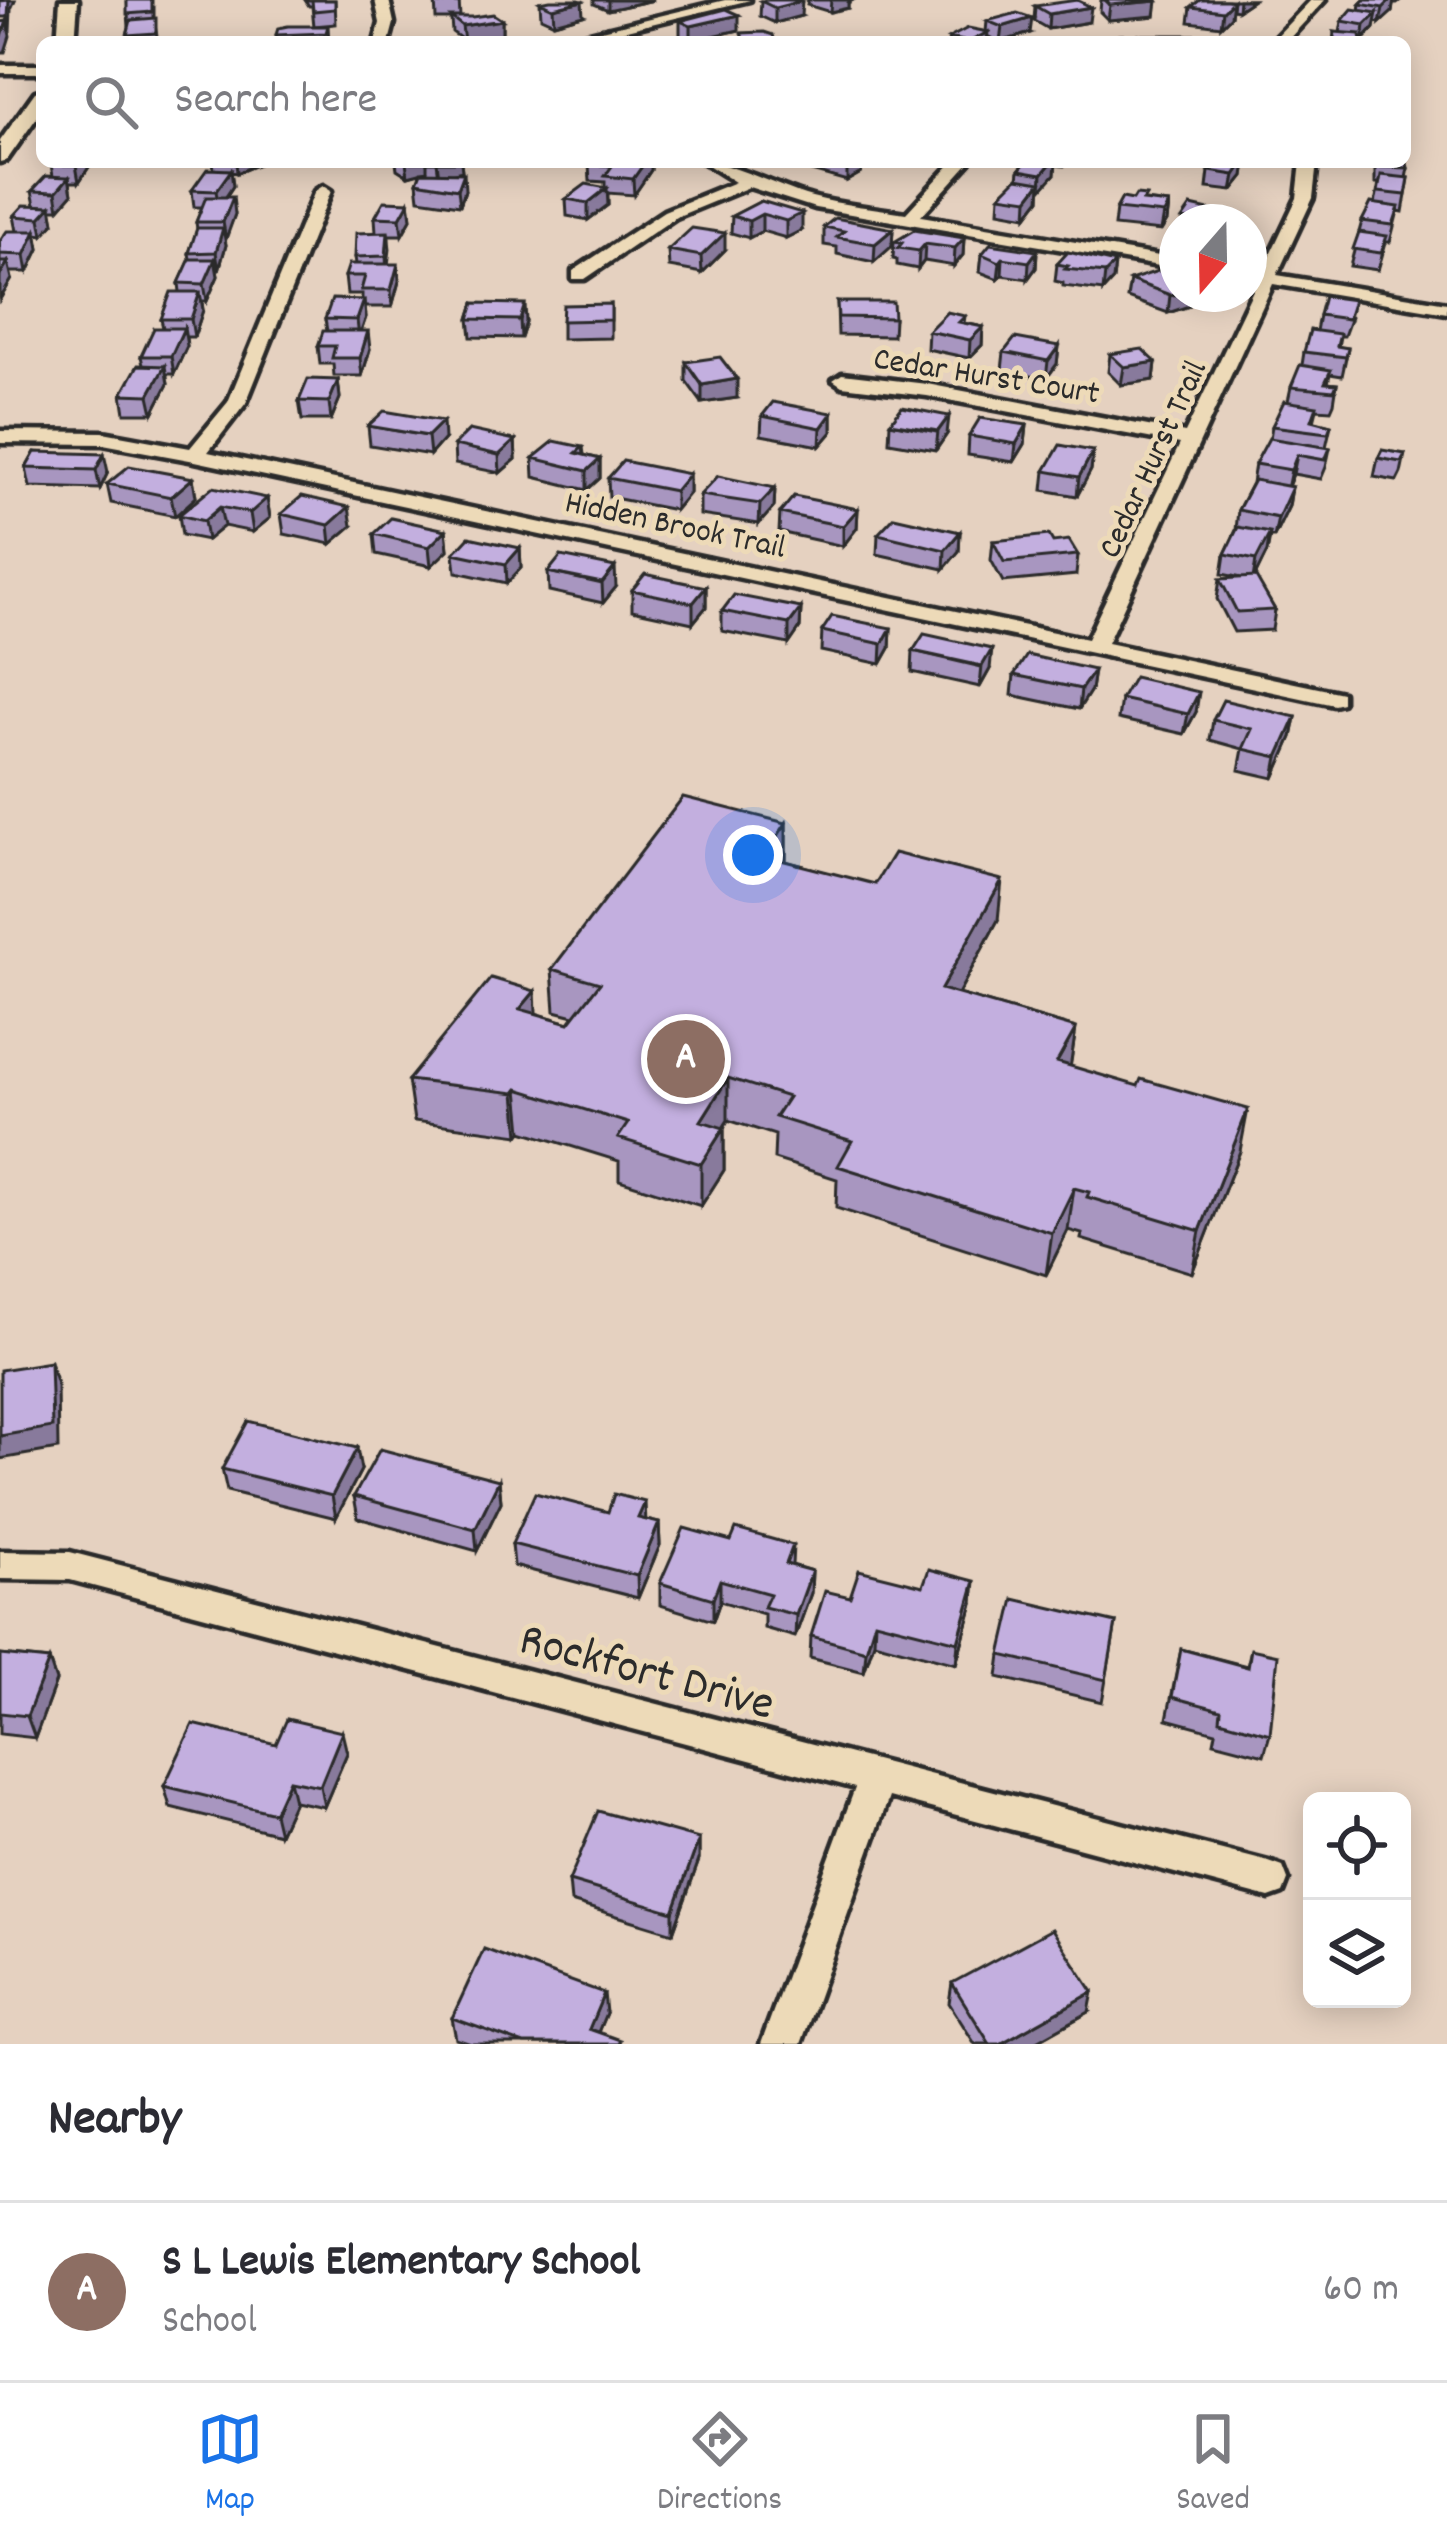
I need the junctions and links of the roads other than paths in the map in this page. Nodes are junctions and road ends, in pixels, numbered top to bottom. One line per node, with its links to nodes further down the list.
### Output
1 (69, 0): 6 (street)
2 (382, 0): 7 (street)
3 (743, 0): 5 (street)
4 (1318, 0): 10 (street)
5 (612, 30): 8 (street); 9 (street)
6 (66, 36)
7 (384, 36)
8 (586, 36)
9 (625, 36)
10 (1284, 36)
11 (0, 69): 12 (street)
12 (36, 69)
13 (36, 105): 14 (street)
14 (0, 156)
15 (722, 168): 18 (street)
16 (957, 168): 20 (street)
17 (1308, 168): 22 (street, Cedar Hurst Trail)
18 (748, 182): 20 (street); 23 (street)
19 (323, 191): 30 (street)
20 (909, 220): 21 (street)
21 (1159, 261)
22 (1267, 262)
23 (579, 275)
24 (1267, 278): 25 (street)
25 (1447, 308)
26 (1244, 312): 29 (street, Cedar Hurst Trail)
27 (842, 380): 29 (street, Cedar Hurst Court)
28 (0, 437): 30 (street, Hidden Brook Trail)
29 (1192, 440): 31 (street, Cedar Hurst Trail)
30 (195, 455): 31 (street, Hidden Brook Trail)
31 (1095, 646): 32 (street, Hidden Brook Trail)
32 (1334, 698)
33 (0, 1565): 34 (street, Rockfort Drive)
34 (877, 1778): 35 (street, Rockfort Drive); 36 (street)
35 (1269, 1880)
36 (782, 2044)

